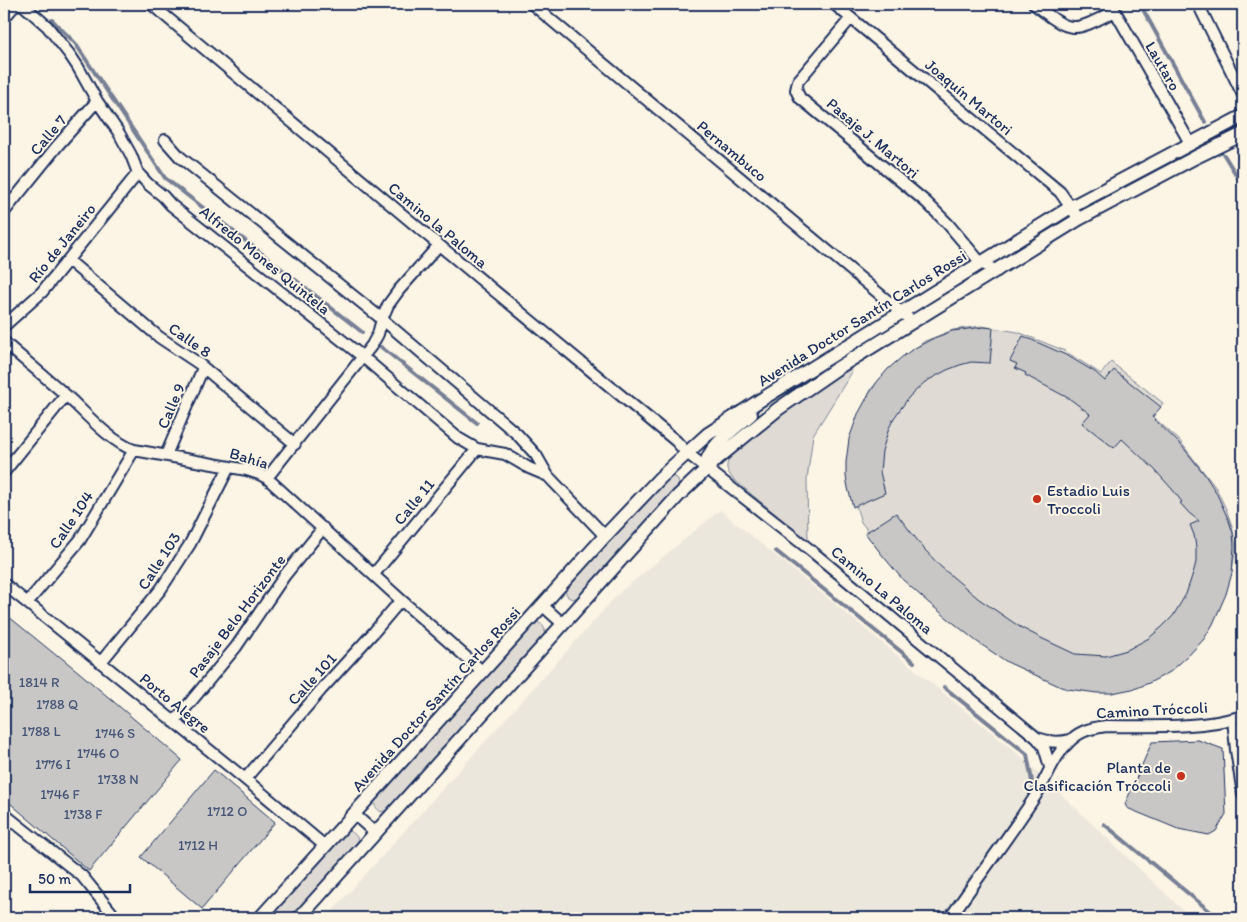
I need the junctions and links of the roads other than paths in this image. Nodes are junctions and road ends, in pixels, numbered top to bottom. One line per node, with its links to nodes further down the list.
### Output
1 (16, 4): 9 (street)
2 (22, 4): 12 (street, Alfredo Mones Quintela)
3 (151, 4): 21 (street, Camino la Paloma)
4 (532, 4): 25 (street, Pernambuco)
5 (834, 4): 10 (street, Joaquín Martori)
6 (1034, 4): 8 (street)
7 (1198, 4): 11 (street)
8 (1113, 7): 16 (street, Lautaro)
9 (4, 18)
10 (851, 18): 18 (street, Joaquín Martori); 23 (street, Pasaje J. Martori)
11 (1243, 95)
12 (96, 101): 17 (street, Alfredo Mones Quintela); 19 (street, Calle 7)
13 (1243, 116): 16 (street, Avenida Doctor Santín Carlos Rossi)
14 (1243, 134): 20 (street, Avenida Doctor Santín Carlos Rossi)
15 (165, 140): 26 (street, Alfredo Mones Quintela)
16 (1190, 143): 18 (street, Avenida Doctor Santín Carlos Rossi)
17 (138, 173): 22 (street, Río de Janeiro); 30 (street, Alfredo Mones Quintela)
18 (1071, 207): 20 (street, Joaquín Martori); 23 (street, Avenida Doctor Santín Carlos Rossi)
19 (4, 212)
20 (1079, 219): 24 (street, Avenida Doctor Santín Carlos Rossi)
21 (439, 245): 26 (street); 37 (street, Camino la Paloma)
22 (68, 260): 28 (street, Río de Janeiro); 31 (street, Calle 8)
23 (982, 263): 24 (street, Pasaje J. Martori); 25 (street, Avenida Doctor Santín Carlos Rossi)
24 (997, 271): 27 (street, Avenida Doctor Santín Carlos Rossi)
25 (901, 312): 27 (street, Pernambuco); 33 (street, Avenida Doctor Santín Carlos Rossi)
26 (382, 319): 30 (street); 42 (street, Alfredo Mones Quintela)
27 (913, 322): 40 (street, Avenida Doctor Santín Carlos Rossi)
28 (4, 326)
29 (4, 342): 32 (street, Bahía)
30 (363, 357): 34 (street); 35 (street, Alfredo Mones Quintela)
31 (204, 368): 34 (street, Calle 8); 38 (street, Calle 9)
32 (66, 395): 36 (street, Bahía); 41 (street)
33 (759, 401): 37 (street, Avenida Doctor Santín Carlos Rossi); 40 (street)
34 (294, 444): 43 (street)
35 (478, 448): 42 (street, Alfredo Mones Quintela); 46 (street, Calle 11)
36 (134, 450): 38 (street, Bahía); 49 (street, Calle 104)
37 (687, 453): 40 (street, Camino la Paloma); 45 (street, Avenida Doctor Santín Carlos Rossi)
38 (166, 455): 39 (street, Bahía)
39 (229, 467): 43 (street, Bahía); 52 (street, Calle 103)
40 (706, 468): 51 (street, Avenida Doctor Santín Carlos Rossi); 56 (street, Camino La Paloma)
41 (4, 472)
42 (548, 476): 45 (street, Alfredo Mones Quintela)
43 (267, 478): 44 (street, Bahía)
44 (323, 528): 46 (street, Bahía); 55 (street, Pasaje Belo Horizonte)
45 (604, 536): 50 (street, Avenida Doctor Santín Carlos Rossi)
46 (374, 574): 48 (street, Bahía)
47 (4, 584): 49 (street, Porto Alegre)
48 (401, 600): 53 (street, Bahía); 59 (street, Calle 101)
49 (27, 603): 52 (street, Porto Alegre)
50 (542, 605): 51 (street, Avenida Doctor Santín Carlos Rossi); 53 (street, Avenida Doctor Santín Carlos Rossi)
51 (562, 624): 63 (street, Avenida Doctor Santín Carlos Rossi)
52 (101, 662): 55 (street, Porto Alegre)
53 (482, 671): 62 (street, Avenida Doctor Santín Carlos Rossi)
54 (1238, 717): 57 (street, Camino Tróccoli); 60 (street)
55 (174, 722): 59 (street, Porto Alegre)
56 (1037, 738): 57 (street); 58 (street, Camino La Paloma)
57 (1070, 740): 58 (street, Camino Tróccoli)
58 (1050, 767): 68 (street, Camino Tróccoli)
59 (246, 780): 64 (street, Porto Alegre)
60 (1243, 794)
61 (4, 814): 65 (street)
62 (354, 814): 63 (street, Avenida Doctor Santín Carlos Rossi); 64 (street, Avenida Doctor Santín Carlos Rossi)
63 (375, 833): 67 (street, Avenida Doctor Santín Carlos Rossi)
64 (325, 846): 66 (street, Avenida Doctor Santín Carlos Rossi)
65 (116, 918)
66 (260, 918)
67 (299, 918)
68 (950, 918)

